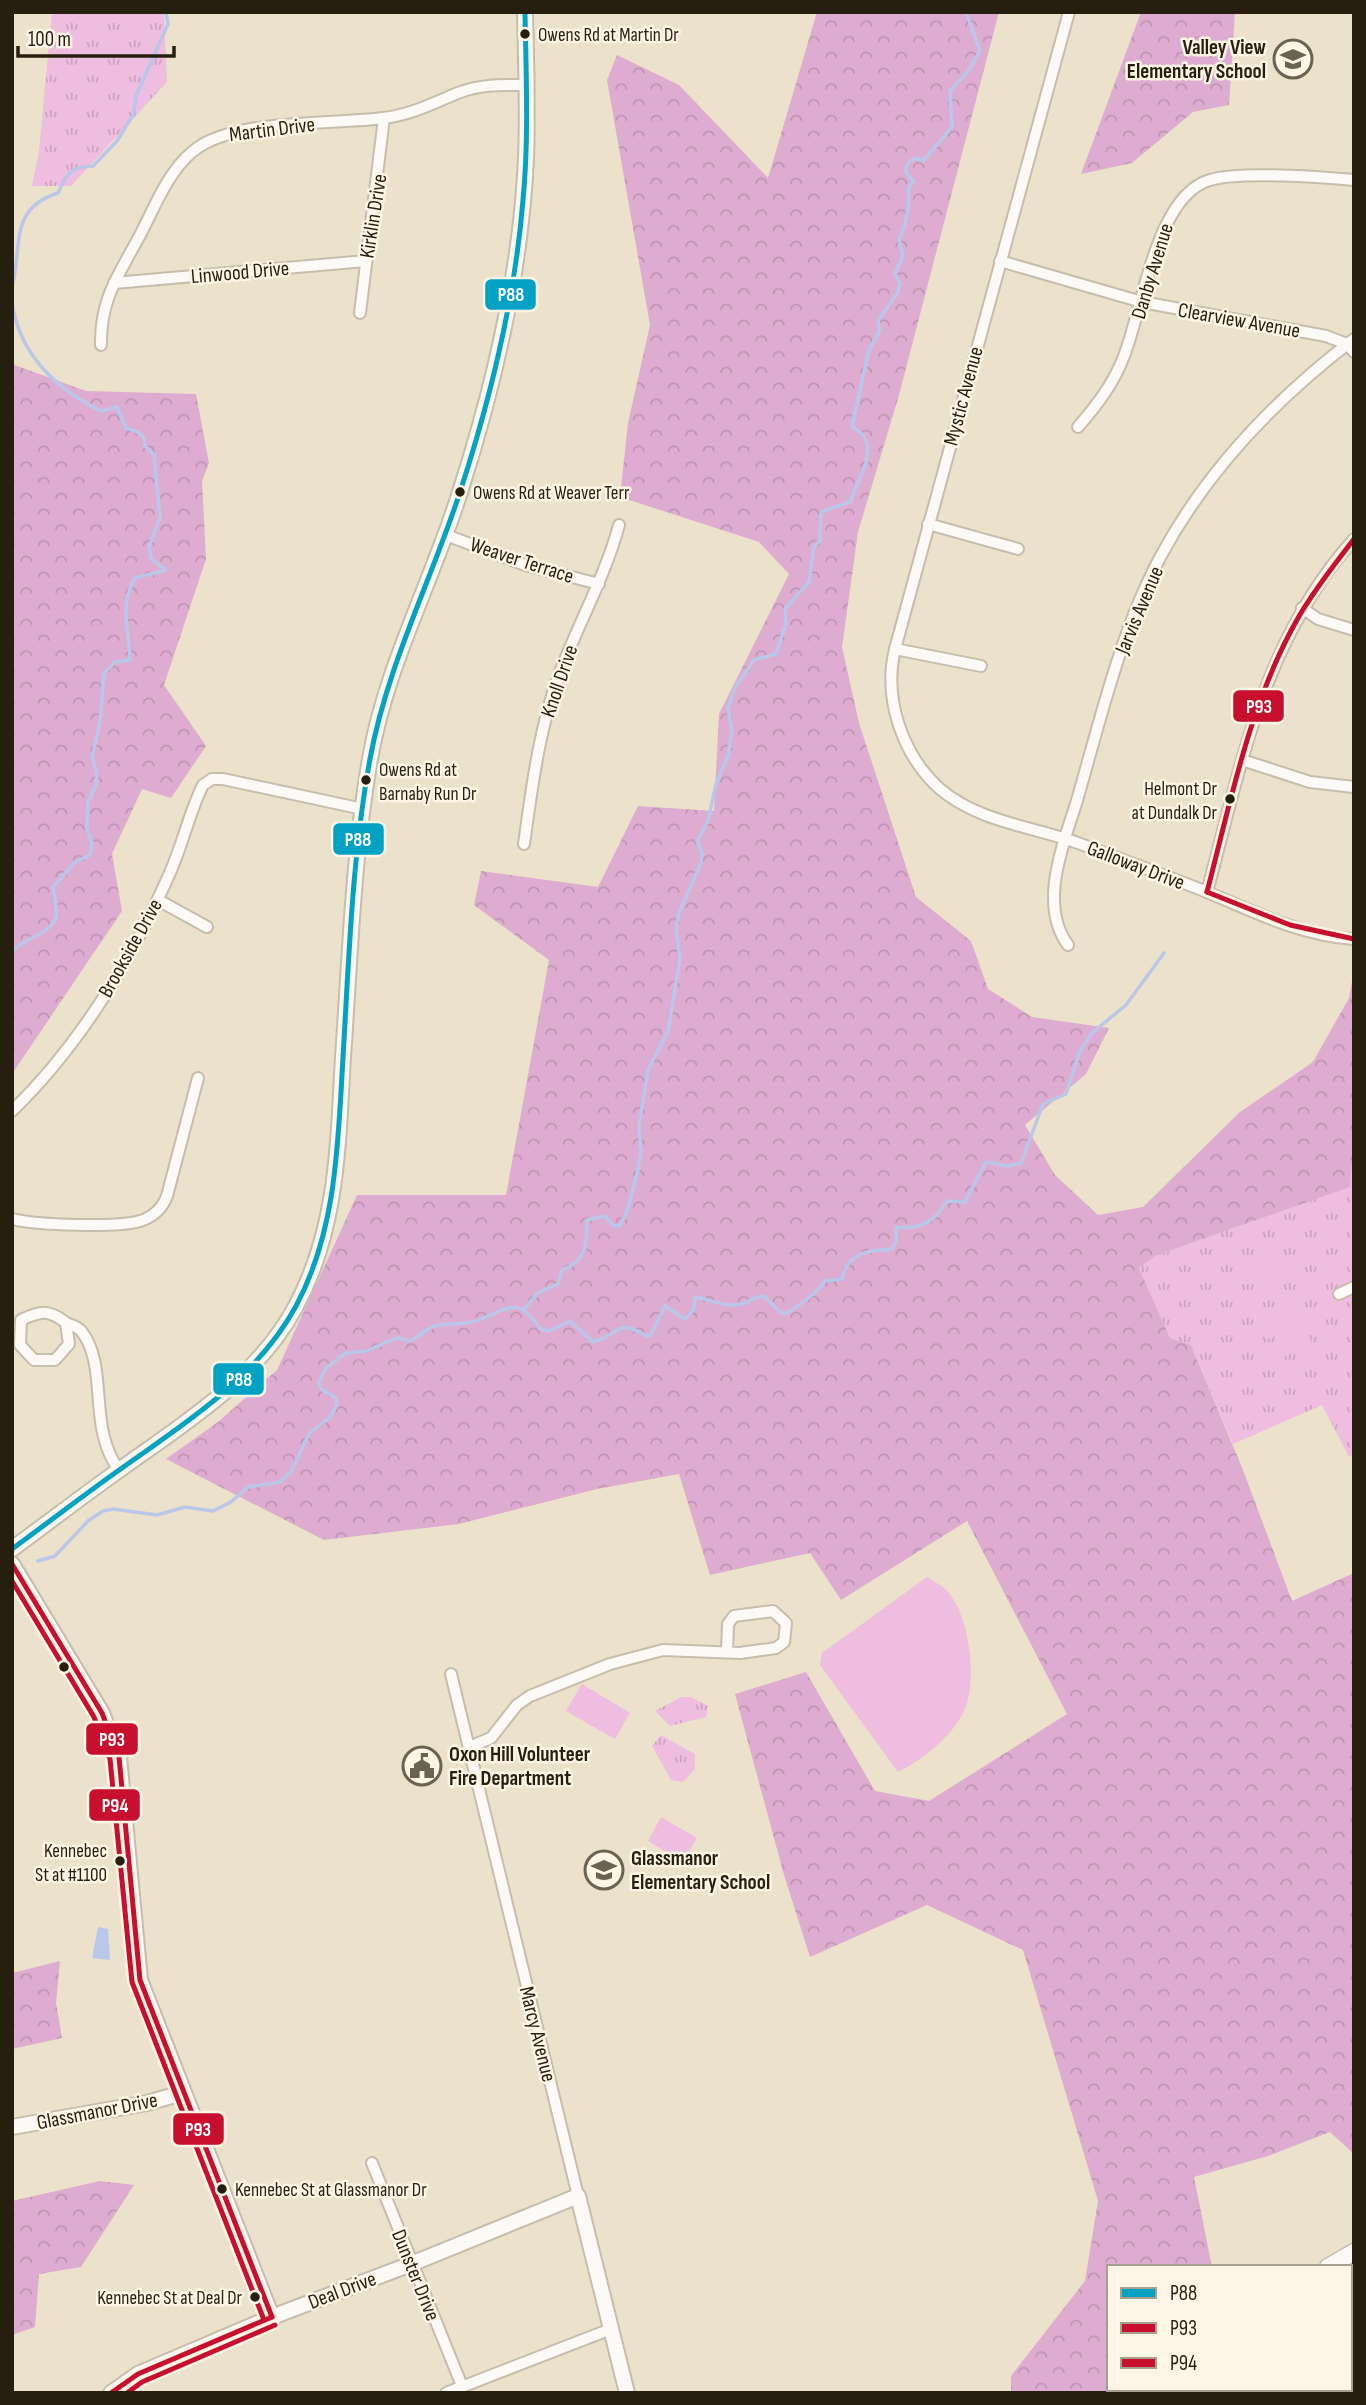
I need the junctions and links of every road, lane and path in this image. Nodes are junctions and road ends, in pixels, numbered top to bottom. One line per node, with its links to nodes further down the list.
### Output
1 (525, 12): 3 (street)
2 (1069, 12): 7 (street, Mystic Avenue)
3 (527, 85): 4 (street, Martin Drive); 16 (street)
4 (384, 118): 6 (street, Kirklin Drive); 8 (street, Martin Drive)
5 (1354, 180): 9 (street, Danby Avenue)
6 (366, 261): 8 (street, Linwood Drive); 10 (street, Kirklin Drive)
7 (1000, 261): 9 (street, Clearview Avenue); 14 (street, Mystic Avenue)
8 (114, 283): 11 (street, Martin Drive)
9 (1142, 302): 12 (street, Clearview Avenue); 13 (street, Danby Avenue)
10 (360, 313)
11 (100, 345)
12 (1352, 345): 28 (street, Jarvis Avenue)
13 (1078, 427)
14 (928, 524): 18 (street); 22 (street, Mystic Avenue)
15 (619, 525): 19 (street, Knoll Drive)
16 (446, 534): 19 (street, Weaver Terrace); 27 (street)
17 (1354, 539): 20 (street)
18 (1018, 549)
19 (599, 583): 29 (street, Knoll Drive)
20 (1302, 608): 21 (street); 24 (street)
21 (1354, 630)
22 (895, 649): 23 (street); 25 (street, Mystic Avenue)
23 (981, 666)
24 (1242, 760): 26 (street); 30 (street)
25 (927, 775): 28 (street, Galloway Drive)
26 (1354, 787)
27 (363, 808): 31 (street, Brookside Drive); 41 (street)
28 (1066, 839): 30 (street, Galloway Drive); 34 (street, Jarvis Avenue)
29 (524, 844)
30 (1207, 892): 33 (street, Galloway Drive)
31 (158, 900): 32 (street); 36 (street, Brookside Drive)
32 (208, 927)
33 (1354, 939)
34 (1068, 946)
35 (198, 1078): 37 (street)
36 (12, 1111)
37 (12, 1219)
38 (1354, 1287): 39 (street)
39 (1339, 1294)
40 (66, 1324): 40 (street); 41 (street)
41 (119, 1471): 42 (street)
42 (12, 1549)
43 (12, 1564): 47 (street)
44 (727, 1651): 44 (street); 46 (street)
45 (451, 1674): 46 (street, Marcy Avenue)
46 (469, 1747): 50 (street, Marcy Avenue)
47 (182, 2093): 48 (street, Glassmanor Drive); 54 (street)
48 (12, 2127)
49 (372, 2163): 52 (street, Dunster Drive)
50 (578, 2196): 52 (street, Deal Drive); 55 (street, Marcy Avenue)
51 (1354, 2252): 53 (main road)
52 (411, 2264): 54 (street, Deal Drive); 56 (street, Dunster Drive)
53 (1331, 2265)
54 (272, 2317): 57 (street, Deal Drive)
55 (611, 2329): 56 (street); 59 (street, Marcy Avenue)
56 (462, 2386): 58 (street)
57 (111, 2393)
58 (446, 2393)
59 (627, 2393)

